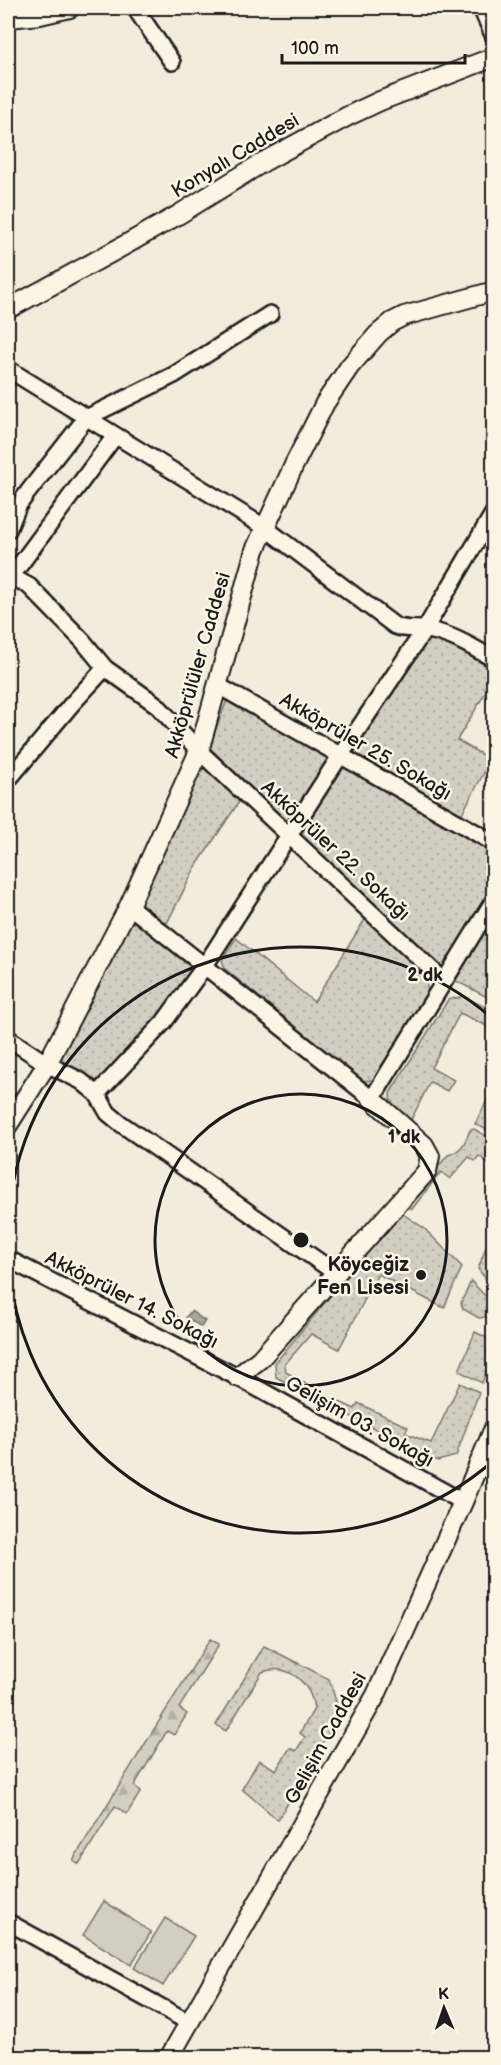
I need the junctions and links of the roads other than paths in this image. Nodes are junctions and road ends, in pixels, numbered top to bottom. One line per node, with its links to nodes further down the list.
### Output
1 (70, 8): 4 (street)
2 (135, 8): 7 (street)
3 (481, 8): 5 (street)
4 (8, 18)
5 (494, 37)
6 (494, 57): 9 (street, Konyalı Caddesi)
7 (172, 62)
8 (494, 291): 15 (street, Akköprülüler Caddesi)
9 (8, 309)
10 (270, 314): 12 (street)
11 (8, 369): 12 (street)
12 (86, 418): 13 (street); 16 (street)
13 (115, 436): 15 (street); 17 (street)
14 (494, 512): 18 (street)
15 (264, 527): 18 (street); 21 (street, Akköprülüler Caddesi)
16 (8, 530)
17 (8, 578): 20 (street, Akköprüler 22. Sokağı)
18 (425, 629): 19 (street); 23 (street)
19 (494, 659)
20 (105, 668): 22 (street, Akköprüler 22. Sokağı); 24 (street)
21 (217, 685): 22 (street, Akköprülüler Caddesi); 23 (street, Akköprüler 25. Sokağı)
22 (199, 751): 25 (street, Akköprüler 22. Sokağı); 28 (street, Akköprülüler Caddesi)
23 (339, 756): 25 (street); 26 (street, Akköprüler 25. Sokağı)
24 (8, 780)
25 (289, 834): 29 (street); 30 (street, Akköprüler 22. Sokağı)
26 (494, 843)
27 (494, 900): 30 (street)
28 (129, 906): 29 (street); 32 (street, Akköprülüler Caddesi)
29 (204, 967): 33 (street); 34 (street)
30 (444, 981): 34 (street)
31 (8, 1038): 32 (street)
32 (47, 1064): 33 (street); 35 (street, Akköprülüler Caddesi)
33 (96, 1095): 37 (street)
34 (372, 1099): 37 (street)
35 (9, 1120)
36 (8, 1259): 38 (street, Akköprüler 14. Sokağı)
37 (337, 1274): 38 (street)
38 (237, 1377): 42 (street, Gelişim 03. Sokağı)
39 (494, 1428): 41 (street, Gelişim Caddesi)
40 (494, 1463): 41 (street)
41 (475, 1472): 42 (street, Gelişim Caddesi)
42 (463, 1502): 44 (street, Gelişim Caddesi)
43 (8, 1922): 44 (street)
44 (190, 2023): 45 (street, Gelişim Caddesi)
45 (169, 2058)

